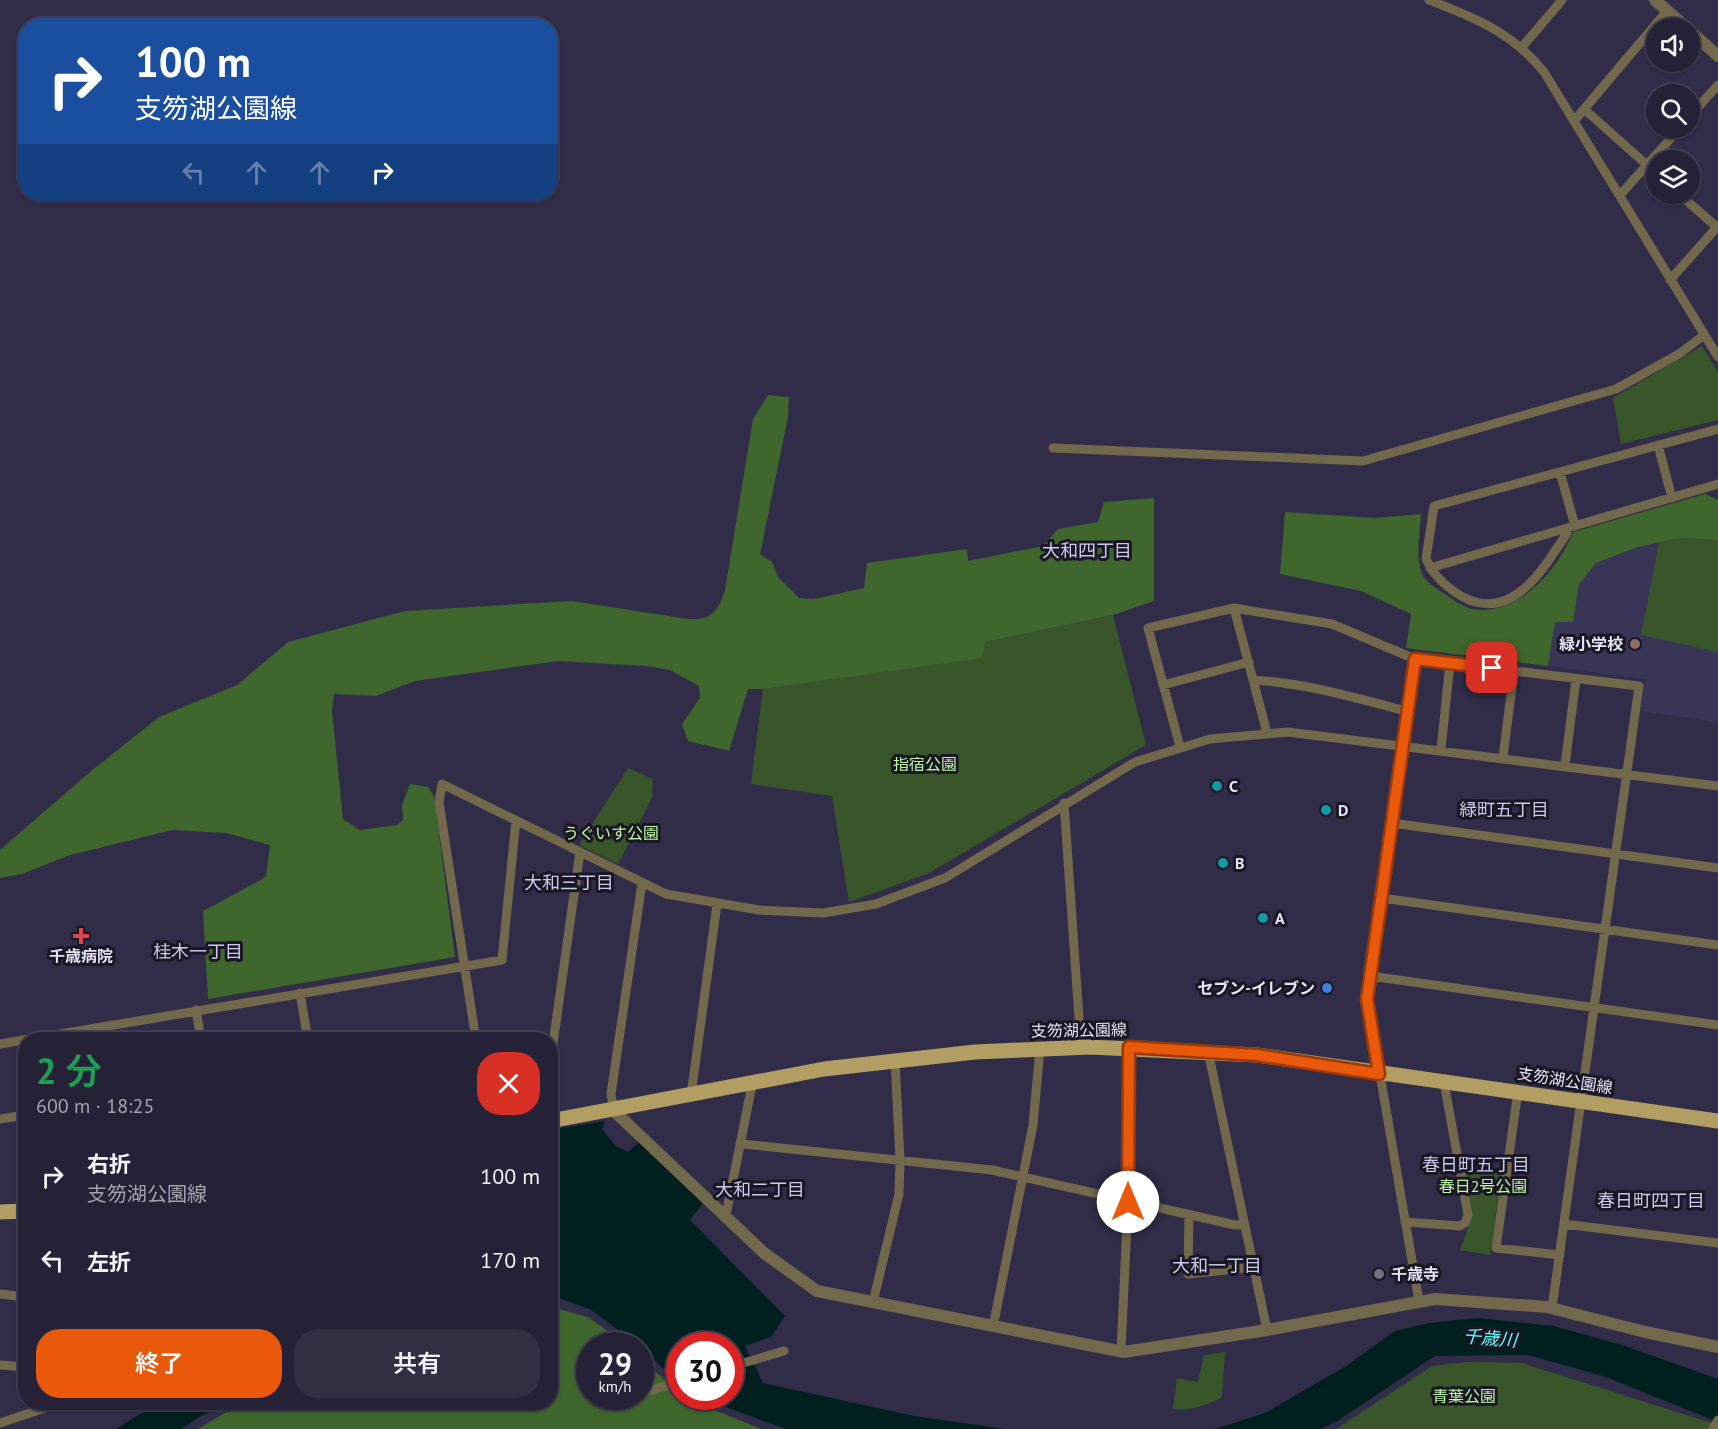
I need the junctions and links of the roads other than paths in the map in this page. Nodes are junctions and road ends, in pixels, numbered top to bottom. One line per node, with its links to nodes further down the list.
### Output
1 (1429, 0): 7 (street)
2 (1562, 0): 7 (street)
3 (1655, 0): 4 (street)
4 (1667, 11): 5 (street); 11 (street)
5 (1675, 18)
6 (1700, 40): 8 (street)
7 (1522, 47): 12 (street)
8 (1718, 56)
9 (1718, 85): 10 (street)
10 (1700, 105)
11 (1584, 109): 12 (street); 15 (street)
12 (1574, 121): 16 (street)
13 (1671, 138): 14 (street)
14 (1659, 150)
15 (1646, 164): 16 (street)
16 (1620, 195): 19 (street)
17 (1691, 204): 18 (street)
18 (1718, 227): 19 (street)
19 (1670, 280): 20 (street)
20 (1704, 335): 21 (street); 24 (street)
21 (1718, 357)
22 (1718, 429): 23 (street)
23 (1658, 445): 25 (street); 27 (street)
24 (1053, 448)
25 (1560, 472): 28 (street); 29 (street)
26 (1716, 486): 27 (street)
27 (1672, 498): 28 (street)
28 (1572, 527): 29 (street); 29 (street)
29 (1430, 568)
30 (1234, 608): 31 (street); 32 (street); 37 (street)
31 (1415, 659): 33 (street); 38 (street)
32 (1249, 662): 36 (street); 37 (street)
33 (1450, 663): 34 (street); 42 (street)
34 (1514, 671): 35 (street); 43 (street)
35 (1576, 679): 44 (street); 45 (street)
36 (1253, 680): 38 (street); 39 (street)
37 (1163, 685): 41 (street)
38 (1406, 711): 40 (street)
39 (1267, 733): 40 (street); 41 (street)
40 (1401, 744): 42 (street); 49 (street)
41 (1179, 747): 47 (street)
42 (1441, 749): 43 (street)
43 (1503, 757): 44 (street)
44 (1565, 765): 45 (street)
45 (1627, 773): 46 (street); 51 (street)
46 (1718, 786)
47 (1064, 803): 55 (street); 71 (street)
48 (516, 820): 50 (street); 58 (street); 58 (street)
49 (1392, 823): 51 (street); 54 (street)
50 (580, 852): 53 (street); 68 (street)
51 (1614, 853): 52 (street); 56 (street)
52 (1718, 868)
53 (642, 883): 55 (street); 82 (street)
54 (1382, 898): 56 (street); 59 (street)
55 (717, 904): 80 (street)
56 (1603, 929): 57 (street); 61 (street)
57 (1718, 945)
58 (464, 964): 60 (street); 67 (street)
59 (1370, 976): 61 (street); 76 (street)
60 (300, 993): 62 (street); 66 (street)
61 (1592, 1008): 63 (street); 81 (street)
62 (196, 1010): 64 (street); 65 (street)
63 (1718, 1025)
64 (69, 1032)
65 (200, 1032)
66 (307, 1032)
67 (475, 1032)
68 (555, 1032)
69 (18, 1041): 70 (street)
70 (0, 1044)
71 (1082, 1047): 72 (main road, 支笏湖公園線); 73 (main road, 支笏湖公園線)
72 (1129, 1047): 74 (main road, 支笏湖公園線); 90 (street)
73 (1040, 1048): 75 (main road, 支笏湖公園線); 89 (street)
74 (1208, 1051): 76 (main road, 支笏湖公園線); 97 (street)
75 (895, 1059): 77 (main road, 支笏湖公園線); 88 (street)
76 (1379, 1074): 78 (main road, 支笏湖公園線); 95 (street)
77 (753, 1080): 80 (main road, 支笏湖公園線); 87 (street)
78 (1444, 1082): 79 (main road, 支笏湖公園線); 95 (street)
79 (1518, 1091): 81 (main road, 支笏湖公園線); 99 (street)
80 (691, 1095): 82 (main road, 支笏湖公園線)
81 (1583, 1101): 86 (main road, 支笏湖公園線); 96 (street)
82 (614, 1111): 85 (main road, 支笏湖公園線); 93 (street)
83 (18, 1116): 84 (street)
84 (0, 1119)
85 (558, 1120)
86 (1718, 1120)
87 (742, 1144): 88 (street); 93 (street)
88 (900, 1160): 89 (street); 104 (street)
89 (1023, 1179): 90 (street); 106 (street)
90 (1128, 1202): 94 (street); 109 (street)
91 (18, 1211): 92 (main road)
92 (0, 1212)
93 (726, 1215): 104 (street)
94 (1189, 1215): 97 (street); 100 (street)
95 (1405, 1222): 103 (street)
96 (1564, 1224): 98 (street); 99 (street)
97 (1245, 1225): 100 (street)
98 (1718, 1243)
99 (1560, 1255): 105 (street)
100 (1254, 1267): 107 (street)
101 (0, 1294): 102 (street)
102 (18, 1296)
103 (1419, 1301): 105 (street); 107 (street)
104 (873, 1302): 106 (street)
105 (1552, 1308): 108 (street)
106 (993, 1327): 109 (street)
107 (1267, 1330): 109 (street)
108 (1718, 1347)
109 (1121, 1351)
110 (780, 1352): 111 (street)
111 (744, 1363)
112 (0, 1365): 113 (street)
113 (18, 1366)
114 (39, 1410): 116 (street)
115 (1718, 1420): 117 (street)
116 (0, 1423)
117 (1713, 1429)

